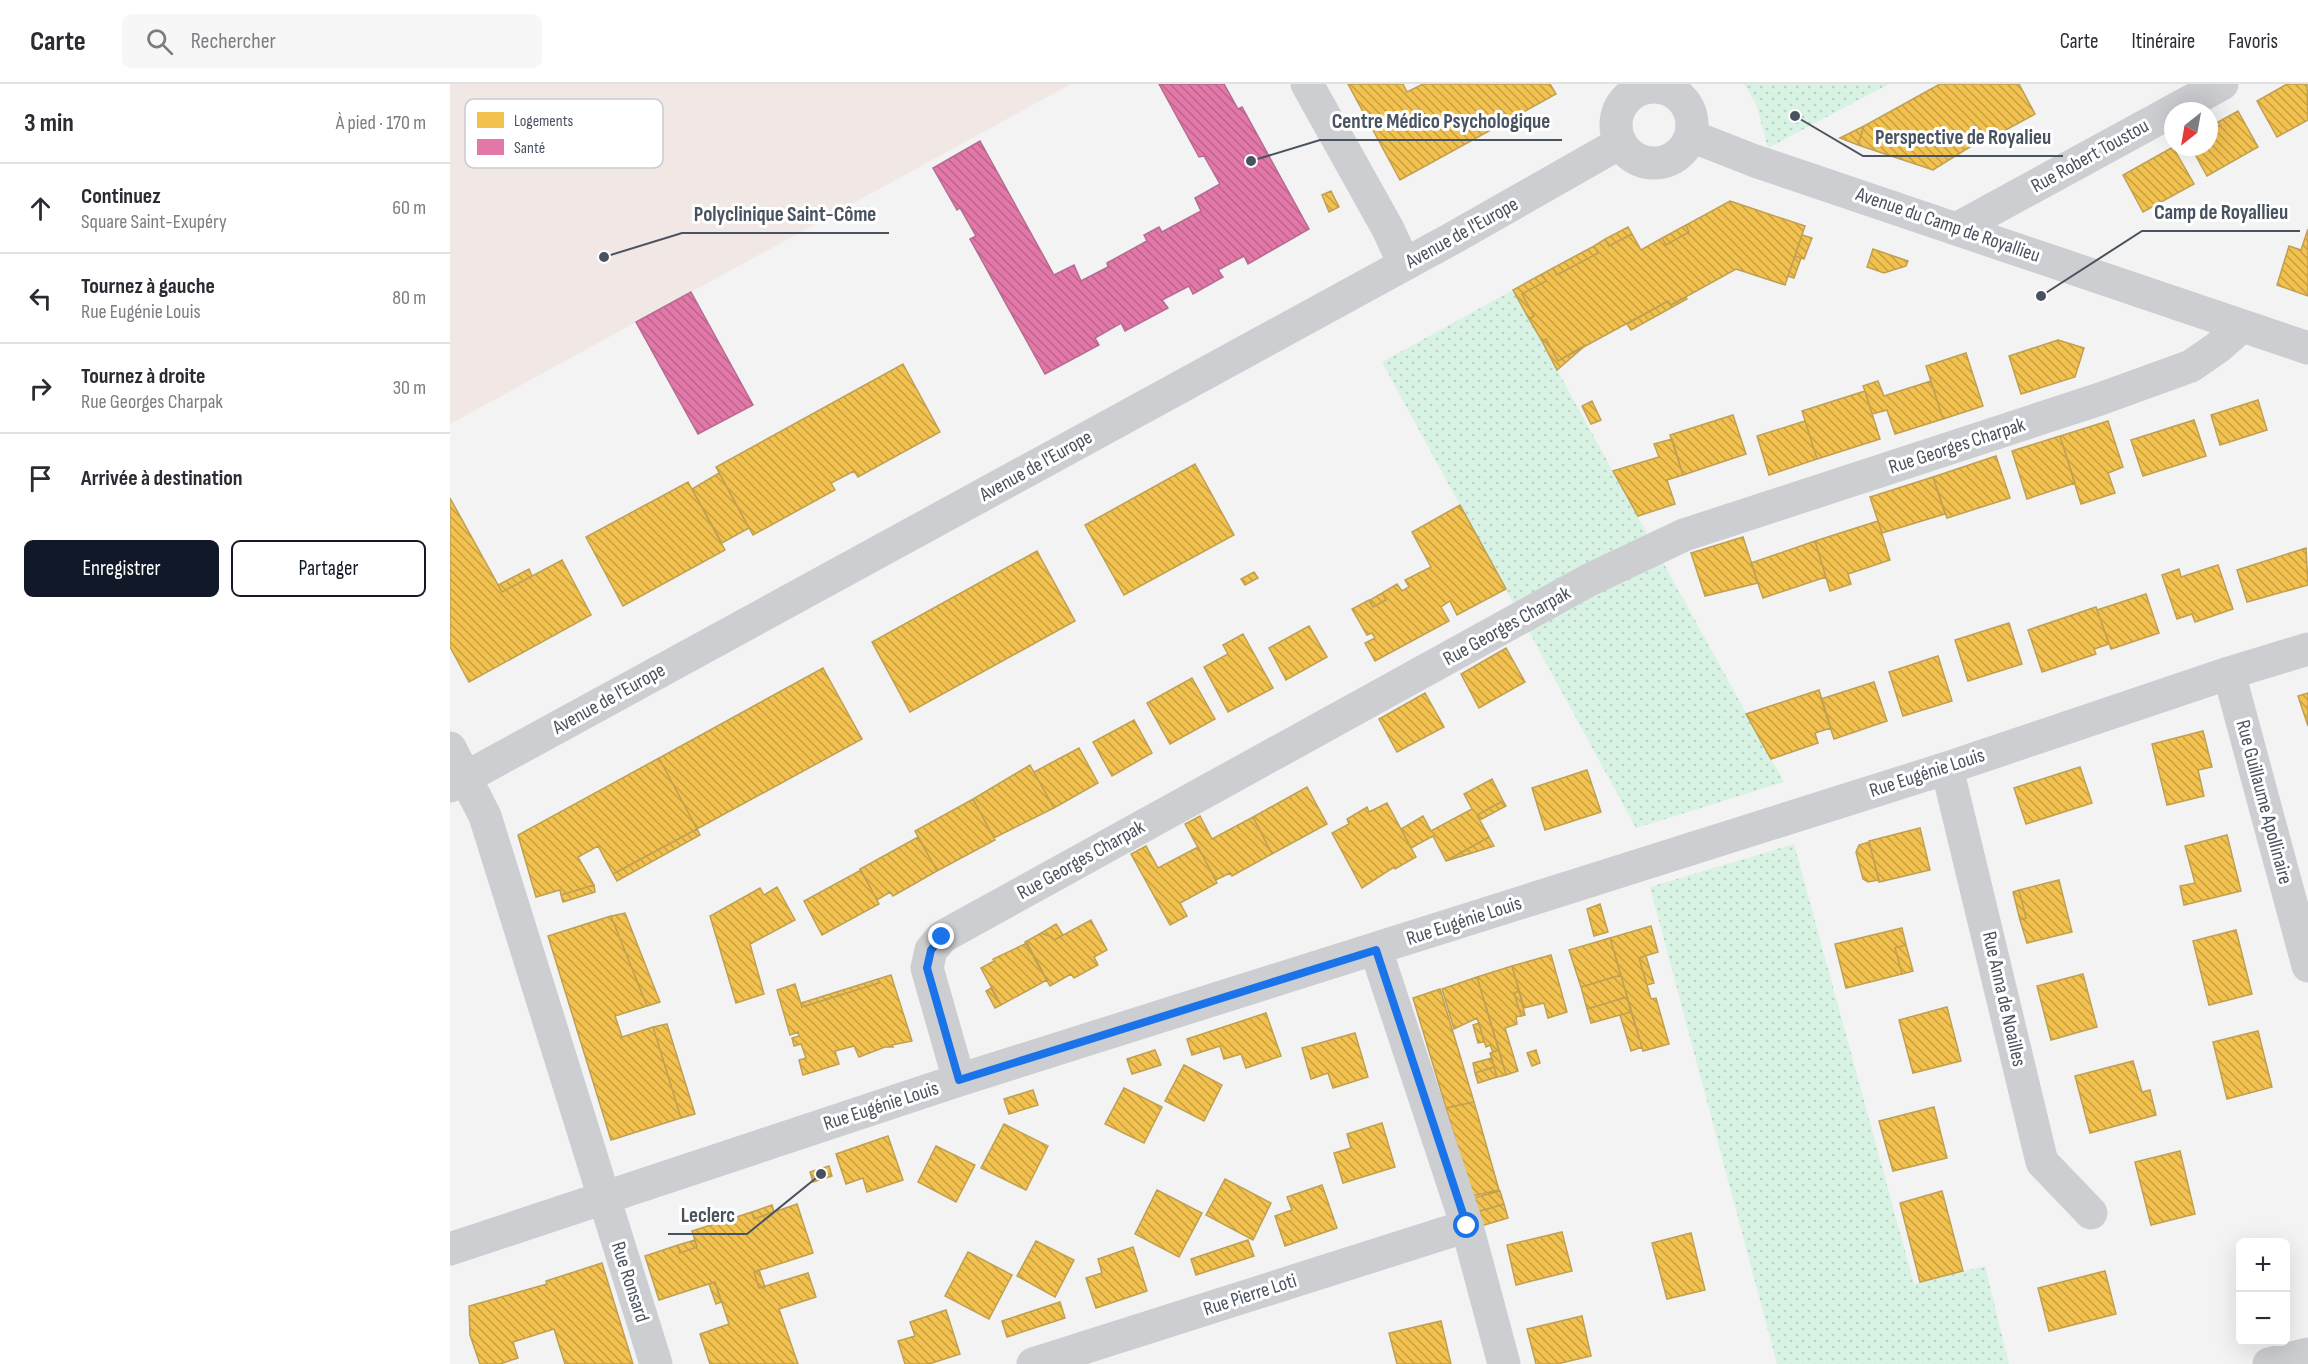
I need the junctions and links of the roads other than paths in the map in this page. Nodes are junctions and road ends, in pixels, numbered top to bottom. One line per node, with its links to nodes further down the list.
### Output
1 (1307, 84): 7 (street)
2 (2222, 84): 6 (street, Rue Robert Toustou)
3 (1634, 87): 4 (street); 5 (street)
4 (1691, 136): 5 (street); 6 (street, Avenue du Camp de Royallieu)
5 (1620, 143): 7 (street, Avenue de l'Europe)
6 (1958, 228): 8 (street, Avenue du Camp de Royallieu)
7 (1404, 264): 14 (street, Avenue de l'Europe)
8 (2241, 327): 9 (street, Avenue du Camp de Royallieu); 17 (street, Rue Georges Charpak)
9 (2308, 348)
10 (2308, 649): 11 (street, Rue Eugénie Louis)
11 (2229, 673): 13 (street, Rue Eugénie Louis); 16 (street, Rue Guillaume Apollinaire)
12 (450, 748): 14 (street, Rue Ronsard)
13 (1947, 768): 15 (street, Rue Eugénie Louis); 19 (street, Rue Anna de Noailles)
14 (458, 781): 18 (street, Rue Ronsard)
15 (1376, 950): 17 (street, Rue Eugénie Louis); 20 (street)
16 (2308, 966)
17 (959, 1080): 18 (street, Rue Eugénie Louis)
18 (604, 1199): 21 (street, Rue Eugénie Louis); 23 (street, Rue Ronsard)
19 (2091, 1213)
20 (1467, 1226): 24 (street, Rue Pierre Loti); 25 (street)
21 (450, 1249)
22 (2308, 1354): 26 (street)
23 (656, 1364)
24 (1033, 1364)
25 (1504, 1364)
26 (2269, 1364)

